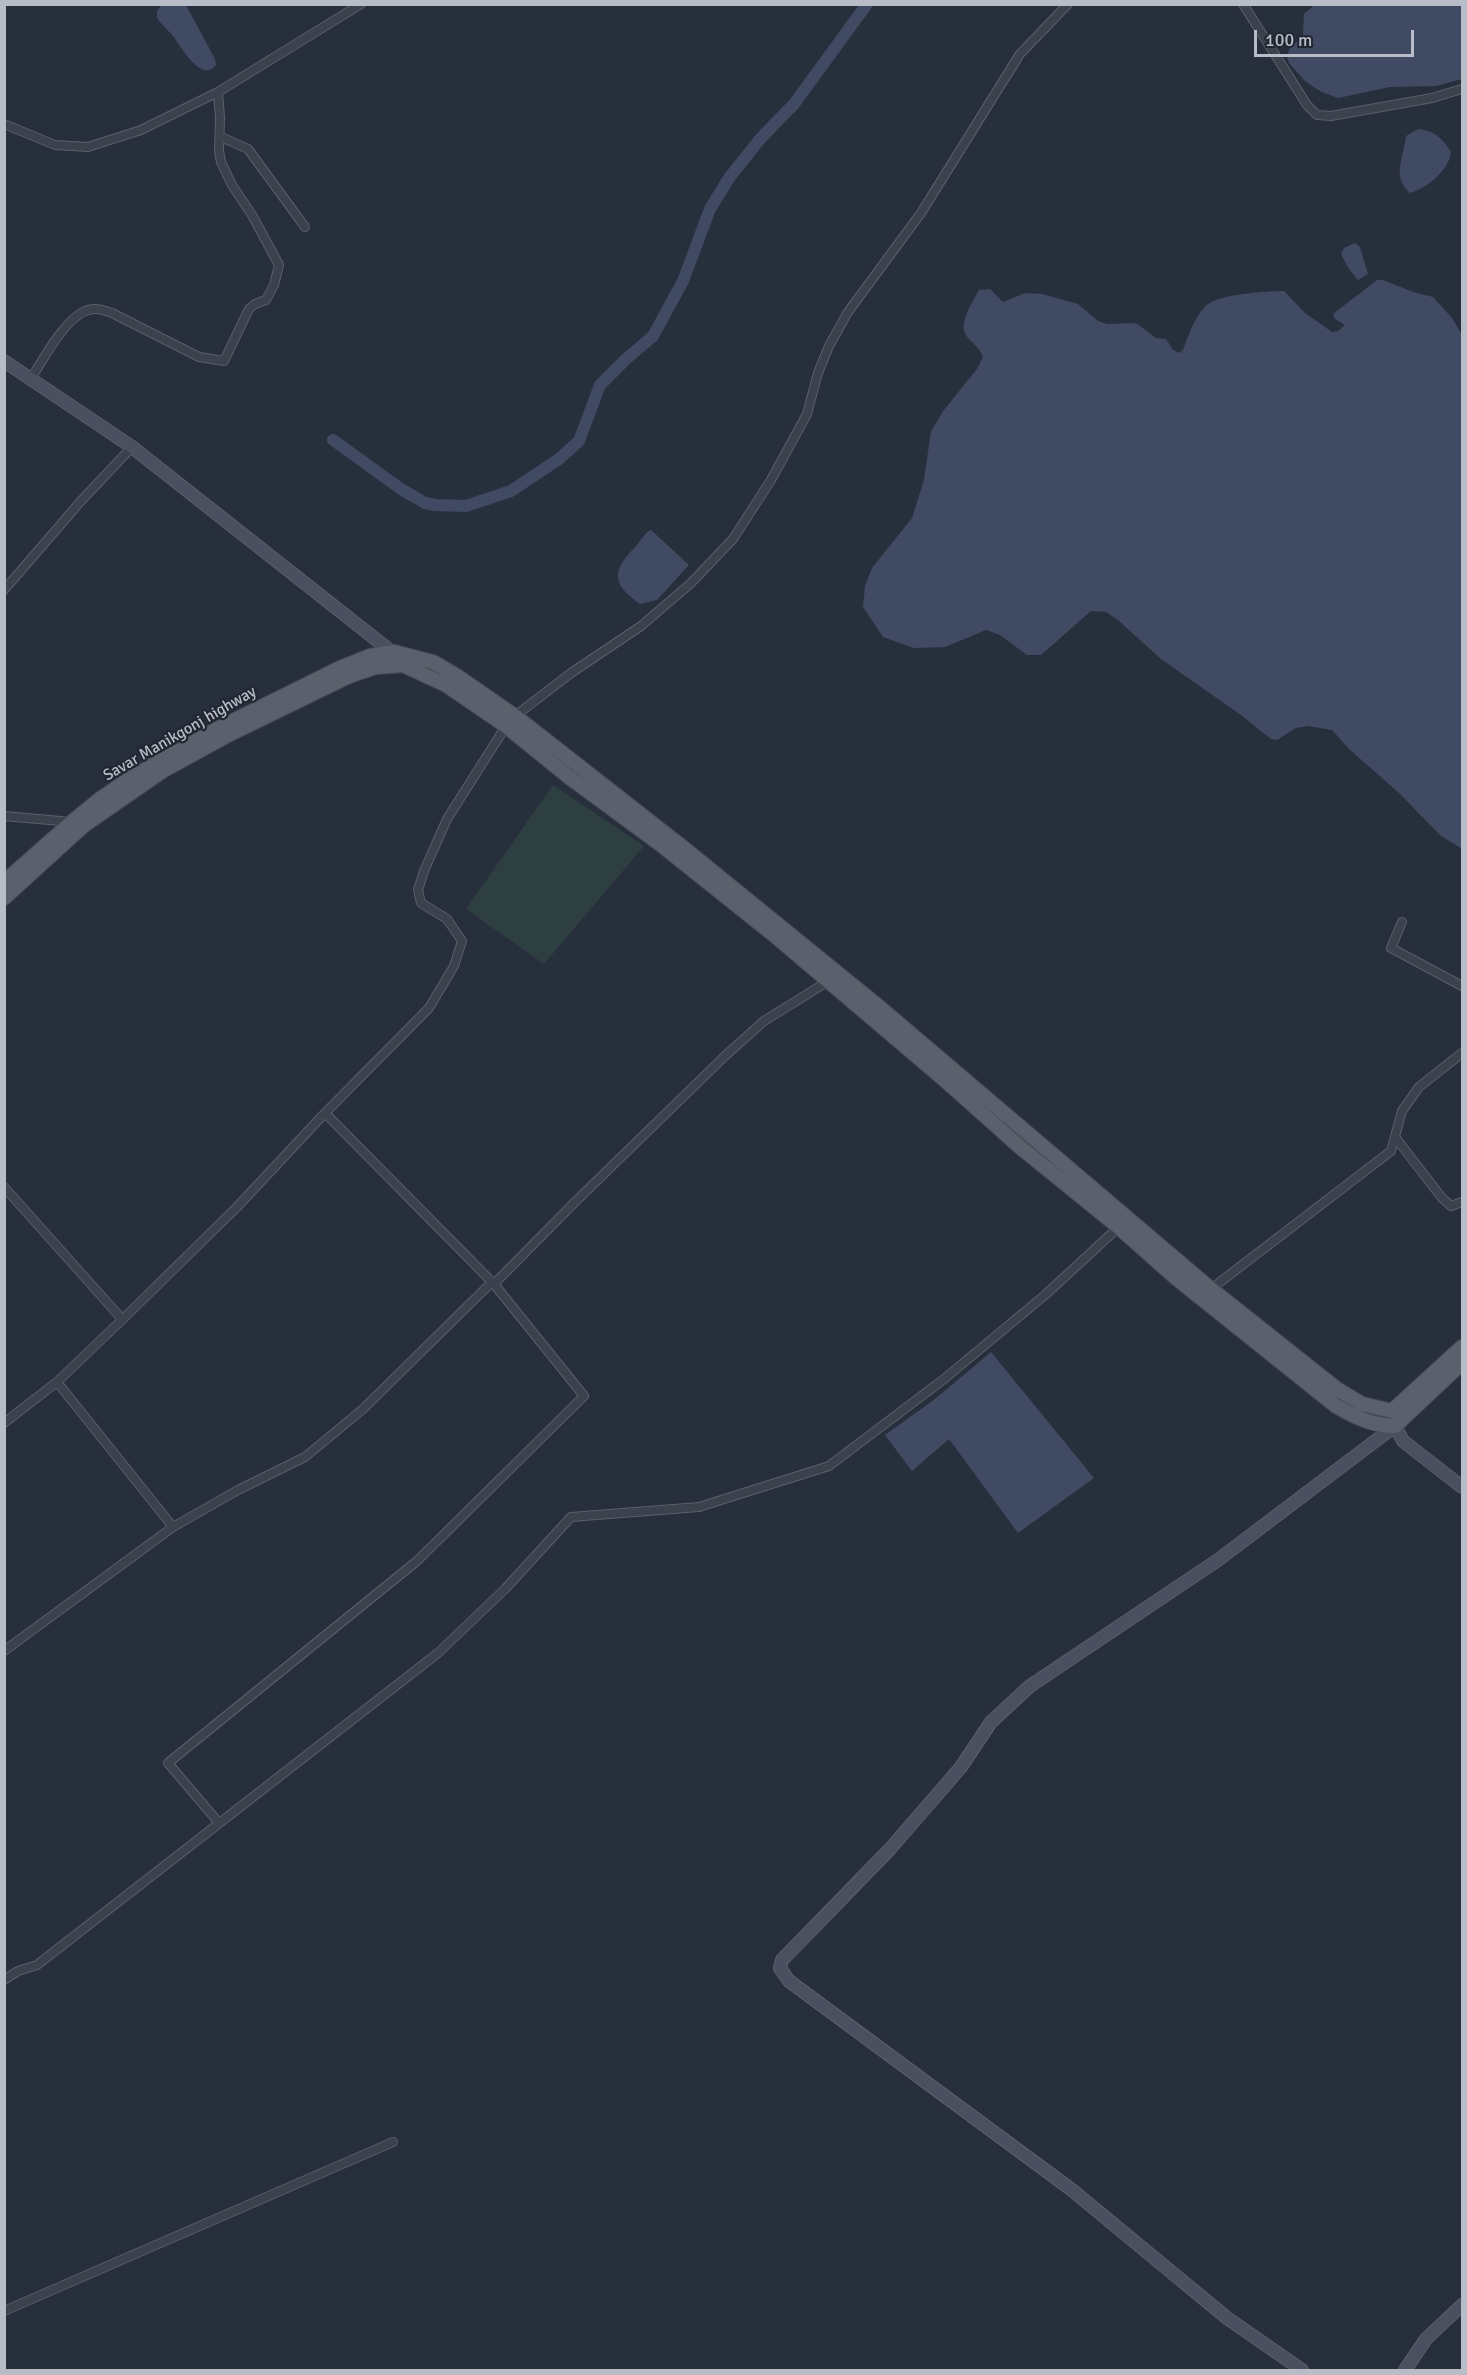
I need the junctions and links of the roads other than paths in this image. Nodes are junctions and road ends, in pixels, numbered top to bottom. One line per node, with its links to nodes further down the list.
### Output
1 (361, 4): 5 (street)
2 (1068, 4): 15 (street)
3 (1243, 4): 4 (street)
4 (1462, 89)
5 (218, 92): 6 (street); 7 (street)
6 (4, 124)
7 (220, 137): 8 (street); 10 (street)
8 (306, 227)
9 (4, 361): 10 (street)
10 (30, 380): 11 (street)
11 (132, 447): 12 (street); 13 (street)
12 (4, 590)
13 (394, 652): 14 (street); 15 (main road); 17 (main road, Savar Manikgonj highway)
14 (403, 665): 15 (main road); 19 (main road)
15 (511, 721): 21 (main road); 24 (street)
16 (4, 816): 17 (street)
17 (72, 822): 18 (main road, Savar Manikgonj highway)
18 (4, 882)
19 (4, 898)
20 (1402, 922): 22 (street)
21 (833, 976): 28 (main road); 29 (street)
22 (1462, 986)
23 (1462, 1053): 25 (street)
24 (325, 1113): 29 (street); 31 (street)
25 (1395, 1137): 27 (street); 30 (street)
26 (4, 1187): 31 (street)
27 (1462, 1202)
28 (1124, 1223): 30 (main road); 37 (main road); 41 (street)
29 (493, 1283): 39 (street); 41 (street)
30 (1211, 1289): 35 (main road)
31 (122, 1319): 34 (street)
32 (1462, 1347): 35 (main road)
33 (1462, 1363): 37 (main road)
34 (57, 1382): 36 (street); 39 (street)
35 (1392, 1411): 37 (main road)
36 (4, 1423)
37 (1387, 1430): 38 (street); 46 (street)
38 (1462, 1487)
39 (173, 1527): 40 (street)
40 (4, 1651)
41 (219, 1823): 42 (street)
42 (4, 1980)
43 (393, 2142): 45 (street)
44 (1462, 2305): 47 (street)
45 (4, 2311)
46 (1302, 2370)
47 (1405, 2370)

